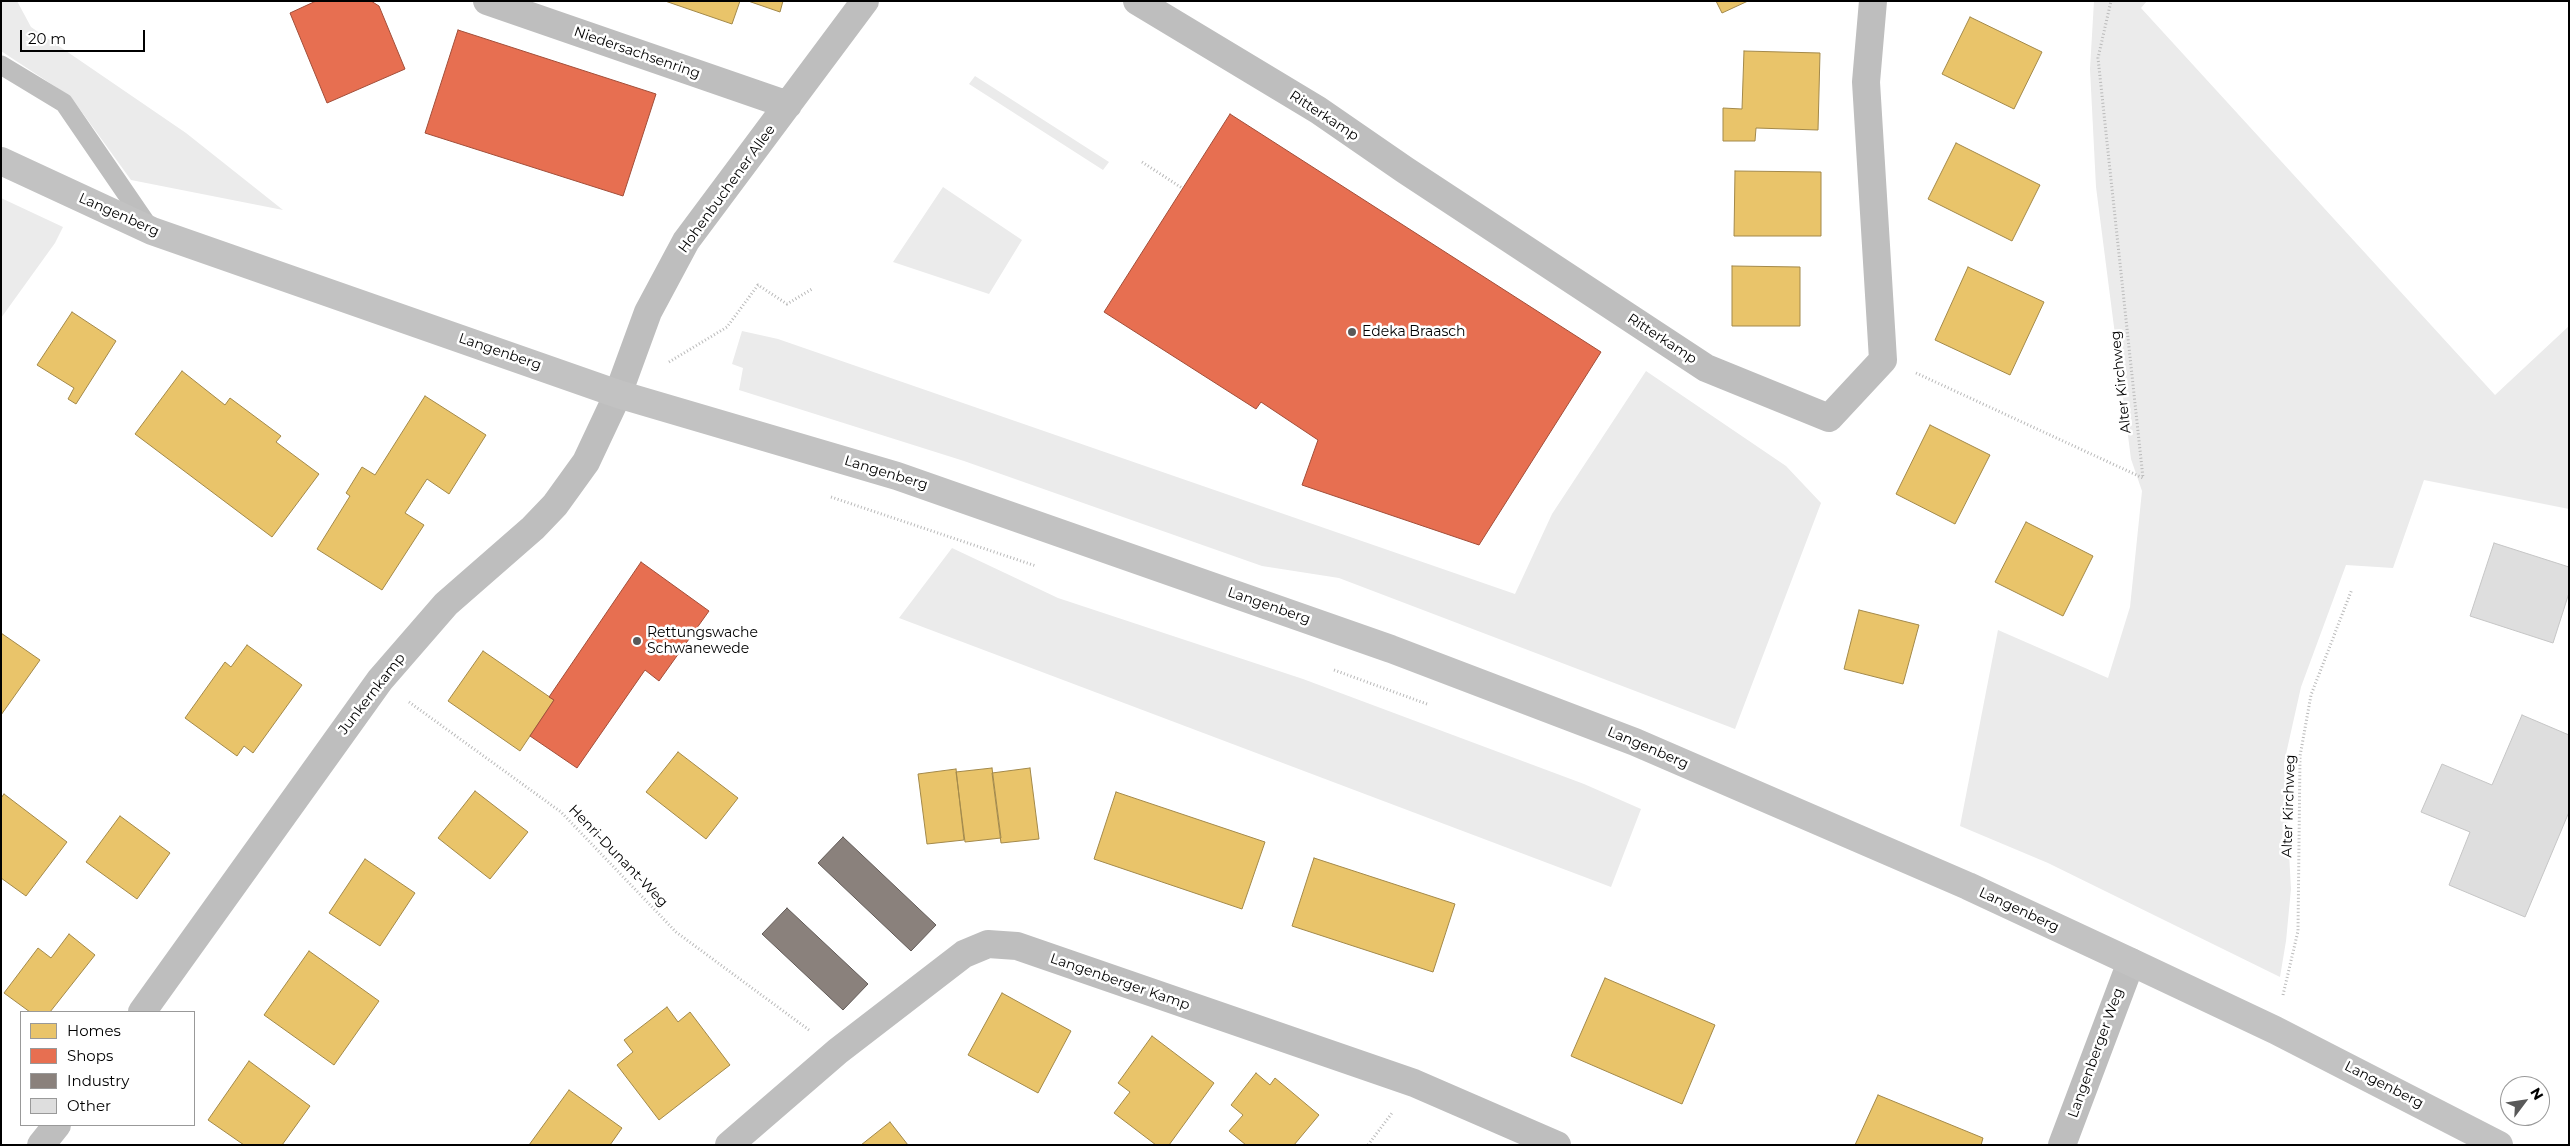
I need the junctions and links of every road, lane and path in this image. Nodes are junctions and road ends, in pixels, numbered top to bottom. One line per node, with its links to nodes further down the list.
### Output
1 (487, 1): 7 (street, Niedersachsenring)
2 (865, 1): 7 (street, Hohenbuchener Allee)
3 (1137, 1): 13 (street, Ritterkamp)
4 (1873, 1): 13 (street)
5 (2111, 1): 13 (path, Alter Kirchweg)
6 (1, 65): 11 (lane)
7 (788, 105): 15 (street, Hohenbuchener Allee)
8 (1, 161): 11 (main road, Langenberg)
9 (1142, 162): 10 (path)
10 (1182, 188)
11 (152, 231): 15 (main road, Langenberg)
12 (812, 289): 14 (path)
13 (1884, 360)
14 (668, 363)
15 (618, 394): 20 (street, Junkernkamp); 22 (main road, Langenberg)
16 (830, 496): 17 (path)
17 (1046, 569)
18 (2352, 589): 24 (path, Alter Kirchweg)
19 (1327, 668): 21 (path)
20 (380, 680): 23 (street, Junkernkamp); 25 (path, Henri-Dunant-Weg)
21 (1430, 705)
22 (2131, 962): 24 (main road, Langenberg); 30 (street, Langenberger Weg)
23 (143, 1011)
24 (2276, 1030): 31 (main road, Langenberg)
25 (838, 1051): 28 (street, Langenberger Kamp); 29 (street, Langenberger Kamp)
26 (56, 1126): 27 (street)
27 (42, 1145)
28 (728, 1145)
29 (1557, 1145)
30 (2062, 1145)
31 (2499, 1145)

